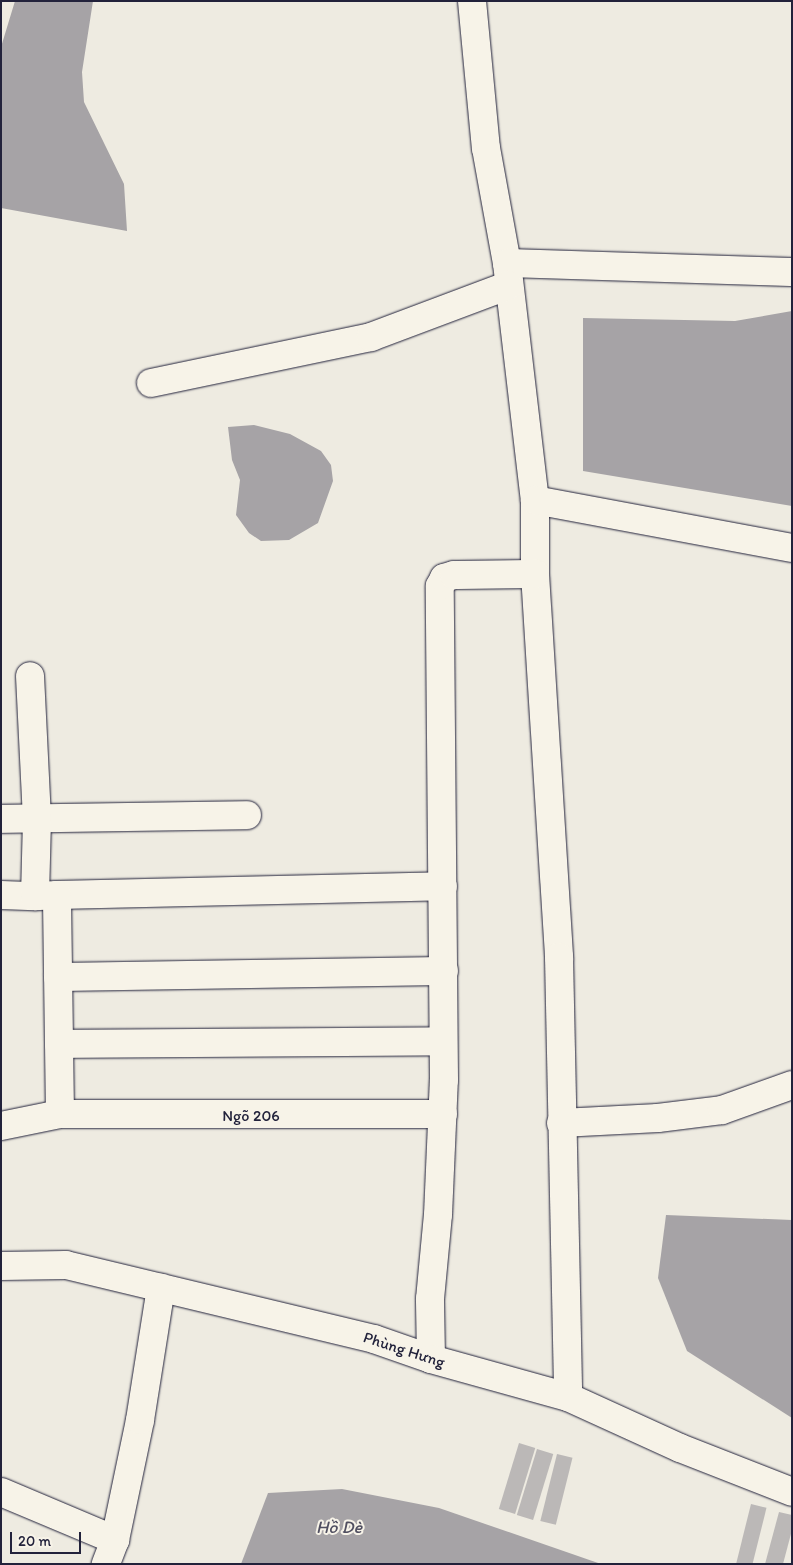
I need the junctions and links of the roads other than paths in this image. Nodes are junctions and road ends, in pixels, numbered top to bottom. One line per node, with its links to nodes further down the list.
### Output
1 (472, 1): 3 (street)
2 (792, 272): 3 (street)
3 (508, 274): 4 (street); 5 (street)
4 (150, 382)
5 (535, 500): 6 (street); 7 (street)
6 (792, 548)
7 (535, 574): 12 (street); 22 (street)
8 (30, 676): 11 (street)
9 (247, 815): 11 (street)
10 (1, 819): 11 (street)
11 (37, 819): 14 (street)
12 (442, 886): 14 (street); 15 (street)
13 (1, 895): 14 (street)
14 (46, 895): 16 (street)
15 (444, 971): 16 (street); 17 (street)
16 (58, 977): 18 (street)
17 (442, 1041): 18 (street); 21 (street)
18 (59, 1044): 20 (street)
19 (792, 1085): 22 (street)
20 (60, 1114): 21 (street, Ngõ 206); 23 (street, Ngõ 206)
21 (443, 1114): 26 (street)
22 (561, 1123): 27 (street)
23 (1, 1126)
24 (1, 1266): 25 (street, Phùng Hưng)
25 (161, 1288): 26 (street, Phùng Hưng); 30 (street)
26 (430, 1359): 27 (street, Phùng Hưng)
27 (568, 1397): 29 (street, Phùng Hưng)
28 (1, 1492): 30 (street)
29 (792, 1492)
30 (111, 1552)

